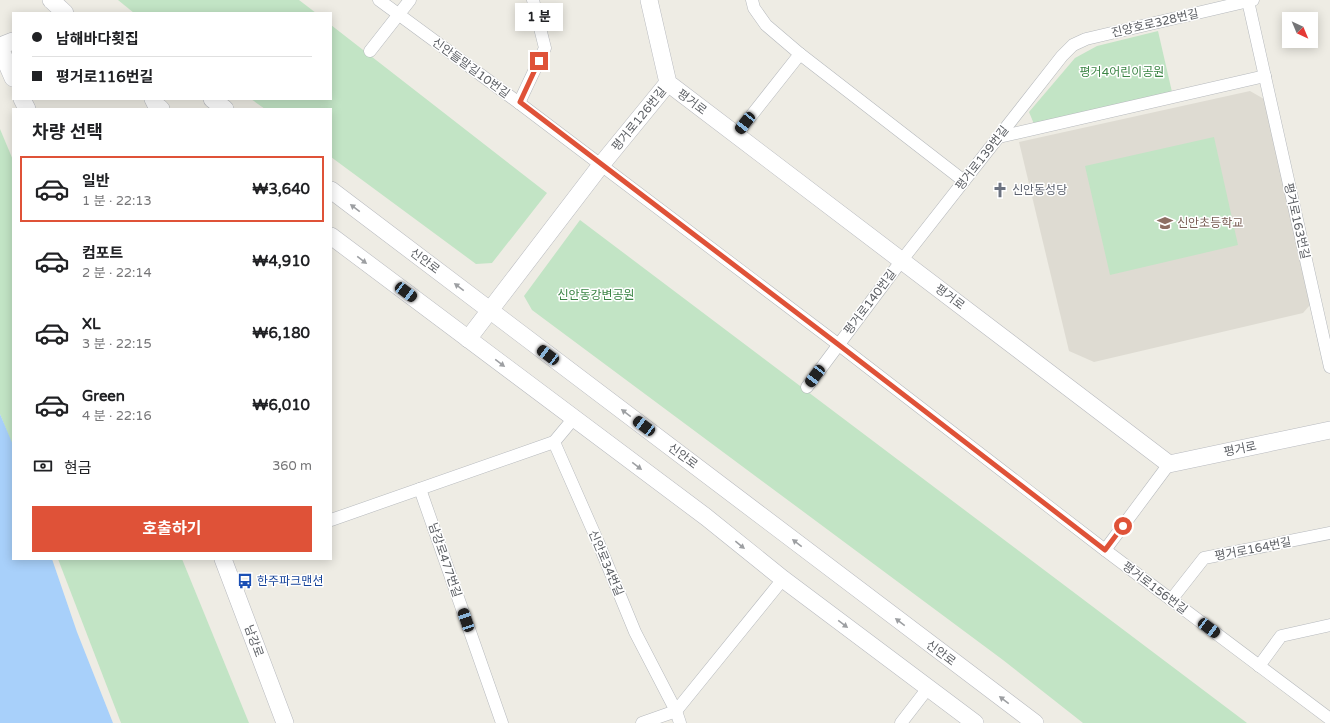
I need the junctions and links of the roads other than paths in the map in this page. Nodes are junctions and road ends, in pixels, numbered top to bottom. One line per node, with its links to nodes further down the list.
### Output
1 (52, 0): 8 (street)
2 (379, 0): 9 (street, 신안들말길10번길)
3 (410, 0): 9 (street)
4 (533, 0): 20 (street)
5 (649, 0): 17 (street, 평거로)
6 (752, 0): 13 (street)
7 (1250, 1): 14 (street, 진양호로328번길); 16 (street, 평거로163번길)
8 (64, 12)
9 (398, 15): 12 (street); 20 (street, 신안들말길10번길)
10 (12, 41): 11 (street)
11 (0, 47): 15 (street)
12 (370, 51)
13 (800, 54): 23 (street); 26 (street)
14 (1062, 56): 24 (street, 평거로139번길)
15 (12, 76)
16 (1264, 76): 24 (street); 33 (street, 평거로163번길)
17 (668, 83): 23 (street, 평거로); 25 (street, 평거로126번길)
18 (154, 100): 21 (street)
19 (213, 100): 22 (street)
20 (520, 102): 25 (street, 신안들말길10번길)
21 (160, 108)
22 (224, 108)
23 (736, 135): 29 (street, 평거로)
24 (998, 137): 26 (street, 평거로139번길)
25 (601, 165): 30 (street, 평거로126번길); 32 (street)
26 (964, 181): 29 (street, 평거로139번길)
27 (332, 191): 30 (street, 신안로, one-way to 27)
28 (332, 237): 31 (street, one-way to 31)
29 (902, 260): 32 (street, 평거로140번길); 38 (street, 평거로)
30 (490, 310): 31 (street, 평거로126번길); 57 (street, 신안로, one-way to 30)
31 (468, 339): 35 (street, one-way to 35)
32 (839, 345): 34 (street); 42 (street, 평거로140번길)
33 (1330, 367)
34 (807, 387)
35 (574, 418): 37 (street); 44 (street, one-way to 44)
36 (1330, 430): 38 (street, 평거로)
37 (554, 442): 39 (street); 49 (street, 신안로34번길)
38 (1170, 464): 42 (street)
39 (420, 489): 40 (street); 52 (street, 남강로477번길)
40 (332, 520)
41 (1330, 533): 45 (street, 평거로164번길)
42 (1105, 550): 45 (street, 평거로156번길)
43 (223, 560): 51 (street, 남강로)
44 (783, 579): 48 (street, one-way to 48); 49 (street)
45 (1171, 600): 47 (street, 평거로156번길)
46 (1330, 625): 47 (street)
47 (1259, 666): 50 (street, 평거로156번길)
48 (928, 688): 55 (street); 56 (street)
49 (676, 711): 53 (street); 54 (street, 신안로34번길)
50 (1330, 719)
51 (284, 723)
52 (502, 723)
53 (642, 723)
54 (680, 723)
55 (901, 723)
56 (975, 723)
57 (1035, 723)

